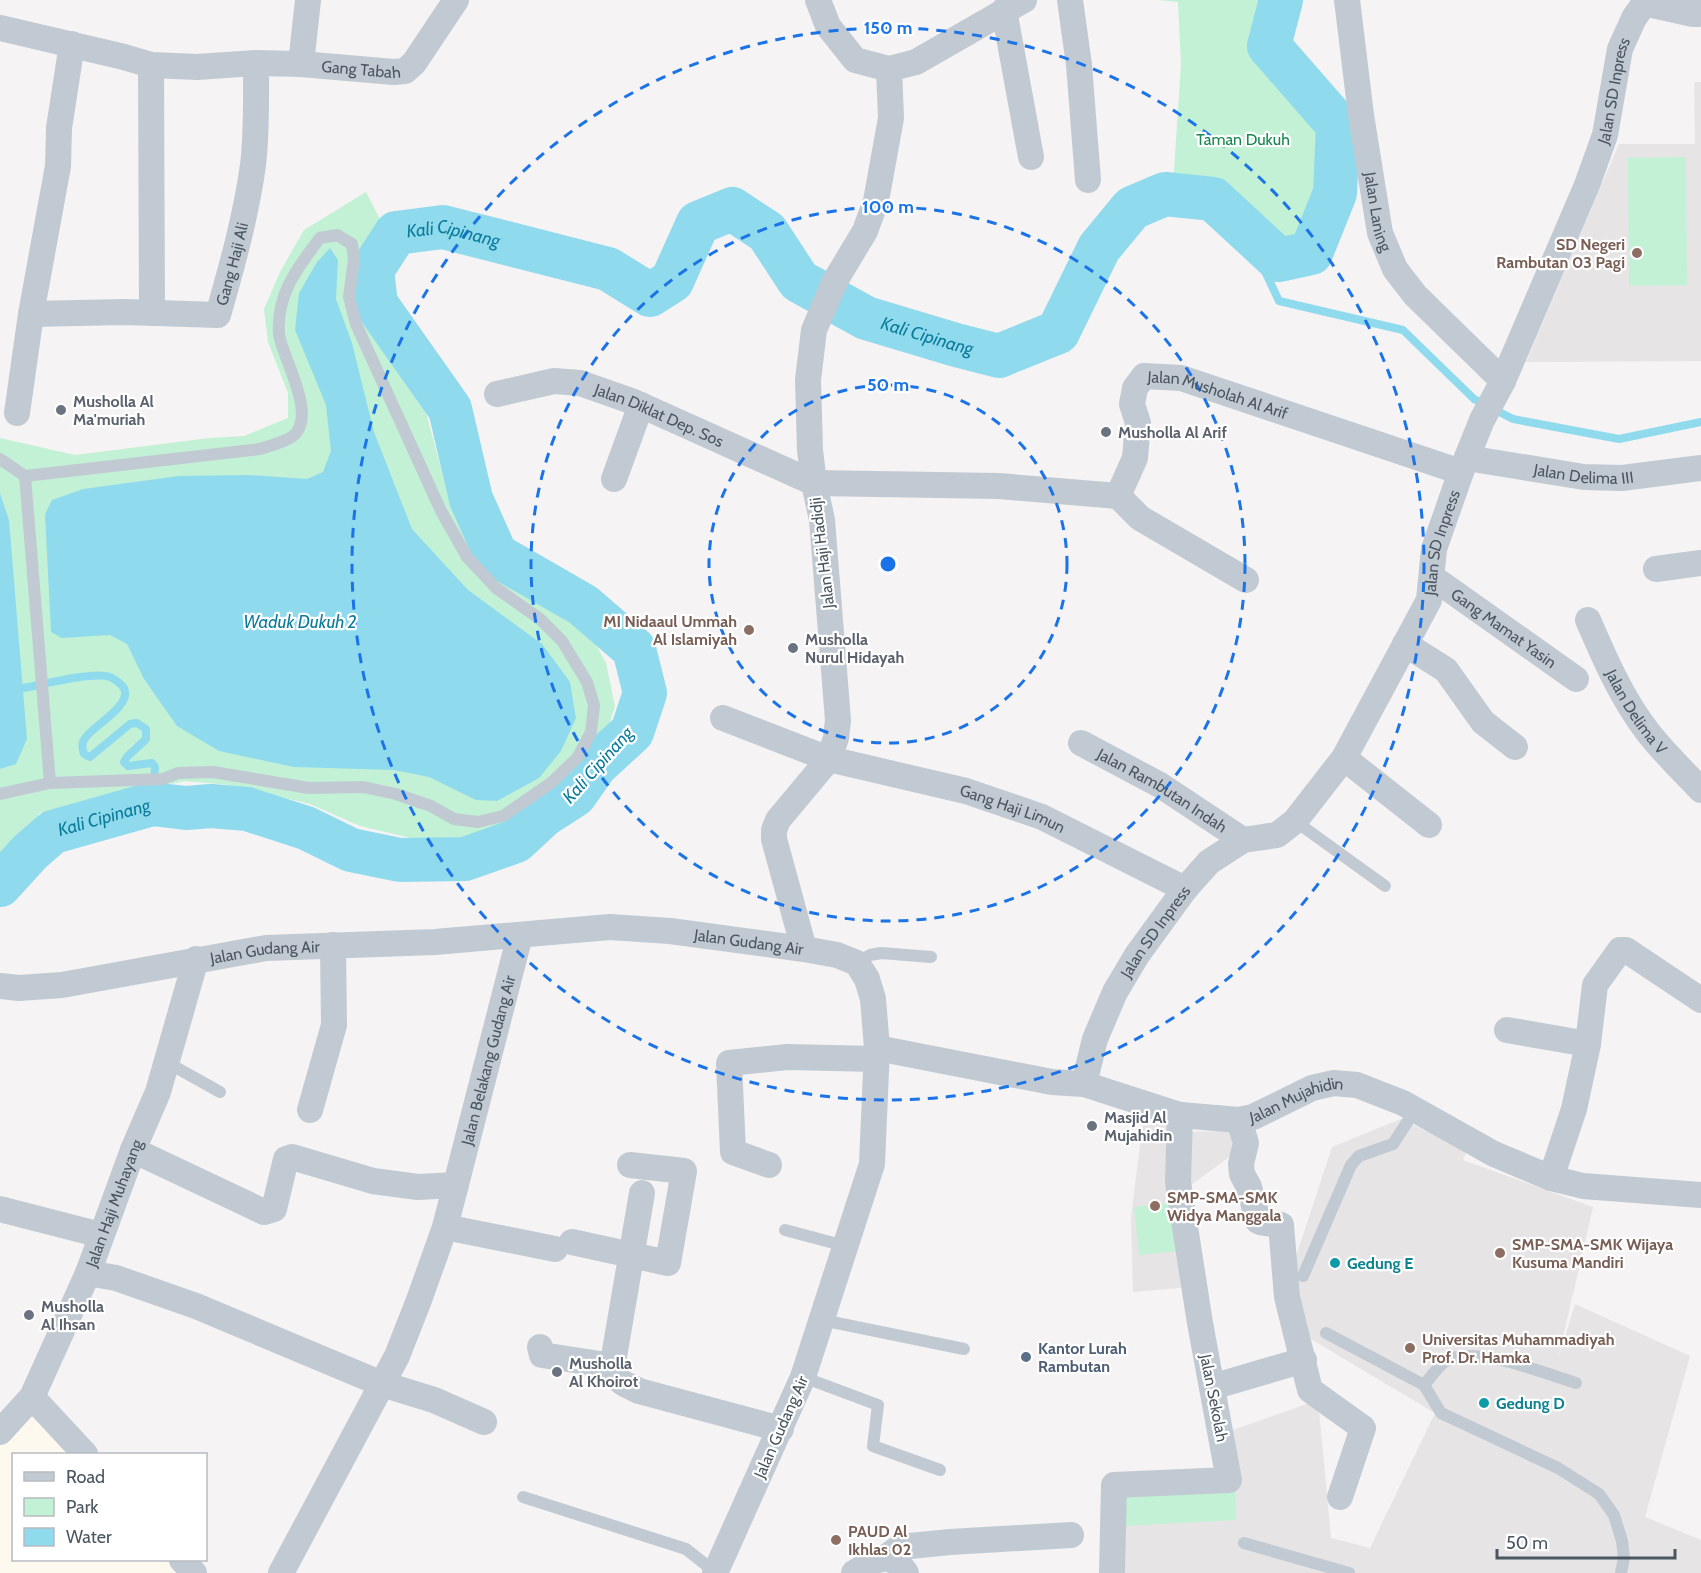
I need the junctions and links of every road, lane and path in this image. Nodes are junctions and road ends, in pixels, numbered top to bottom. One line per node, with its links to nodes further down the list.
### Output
1 (308, 0): 11 (street)
2 (456, 0): 11 (street, Gang Tabah)
3 (818, 0): 13 (street)
4 (1070, 0): 15 (street)
5 (1347, 0): 18 (street, Jalan Laning)
6 (1014, 5): 13 (street); 14 (street)
7 (1701, 9): 18 (street, Jalan SD Inpress)
8 (0, 28): 9 (street)
9 (72, 44): 12 (street); 17 (street)
10 (256, 63): 11 (street); 12 (street); 16 (street, Gang Haji Ali)
11 (301, 64)
12 (151, 65): 16 (street)
13 (889, 69): 27 (street, Jalan Haji Hadidji)
14 (1031, 157)
15 (1088, 180)
16 (152, 313): 17 (street, Gang Haji Ali)
17 (32, 314): 21 (street)
18 (1498, 389): 23 (street, Jalan SD Inpress)
19 (497, 394): 20 (street, Jalan Diklat Dep. Sos)
20 (641, 405): 26 (street); 27 (street, Jalan Diklat Dep. Sos)
21 (17, 413)
22 (0, 459): 25 (lane)
23 (1464, 465): 24 (street, Jalan Delima III); 28 (street, Jalan Musholah Al Arif); 31 (street, Jalan SD Inpress)
24 (1701, 468)
25 (26, 476): 41 (lane); 41 (lane)
26 (614, 478)
27 (814, 483): 28 (street); 40 (street, Jalan Haji Hadidji)
28 (1118, 496): 32 (street)
29 (1701, 563): 30 (street)
30 (1656, 569)
31 (1432, 577): 34 (street, Jalan SD Inpress); 35 (street, Gang Mamat Yasin)
32 (1246, 579)
33 (1588, 620): 42 (street, Jalan Delima V)
34 (1405, 644): 38 (street); 39 (street, Jalan SD Inpress)
35 (1576, 679)
36 (723, 718): 40 (street, Gang Haji Limun)
37 (1081, 743): 46 (street, Jalan Rambutan Indah)
38 (1515, 747)
39 (1344, 758): 44 (street, Jalan SD Inpress); 45 (street)
40 (829, 759): 48 (street, Gang Haji Limun); 51 (street, Jalan Haji Hadidji)
41 (50, 783): 43 (lane)
42 (1701, 790)
43 (0, 794)
44 (1295, 820): 46 (street, Jalan SD Inpress); 47 (lane)
45 (1430, 825)
46 (1244, 840): 48 (street, Jalan SD Inpress)
47 (1385, 886)
48 (1185, 889): 61 (street, Jalan SD Inpress)
49 (520, 935): 50 (street, Jalan Gudang Air); 51 (street, Jalan Gudang Air); 71 (street, Jalan Belakang Gudang Air)
50 (333, 945): 53 (street, Jalan Gudang Air); 63 (street)
51 (804, 949): 54 (street, Jalan Gudang Air)
52 (931, 957): 54 (lane)
53 (196, 960): 55 (street, Jalan Gudang Air); 60 (street, Jalan Haji Muhayang)
54 (856, 963): 59 (street, Jalan Gudang Air)
55 (0, 986)
56 (1701, 1000): 58 (street)
57 (1507, 1030): 58 (street)
58 (1588, 1044): 70 (street)
59 (877, 1053): 61 (street, Jalan Mujahidin); 69 (street, Jalan Mujahidin); 78 (street, Jalan Gudang Air)
60 (168, 1063): 62 (lane); 67 (street, Jalan Haji Muhayang)
61 (1084, 1084): 65 (street, Jalan Mujahidin)
62 (220, 1092)
63 (310, 1110)
64 (1415, 1110): 66 (street, Jalan Mujahidin); 70 (street, Jalan Mujahidin); 81 (lane)
65 (1180, 1115): 66 (street, Jalan Mujahidin); 92 (street, Jalan Sekolah)
66 (1239, 1120): 86 (street)
67 (133, 1150): 71 (street); 77 (street, Jalan Haji Muhayang)
68 (630, 1165): 79 (street)
69 (769, 1165)
70 (1551, 1178): 73 (street, Jalan Mujahidin)
71 (456, 1185): 75 (street, Jalan Belakang Gudang Air)
72 (642, 1193): 79 (street)
73 (1701, 1195)
74 (0, 1209): 77 (street)
75 (445, 1227): 79 (street); 90 (street)
76 (785, 1230): 78 (lane)
77 (102, 1235): 80 (street, Jalan Haji Muhayang)
78 (845, 1246): 82 (street, Jalan Gudang Air)
79 (632, 1254): 87 (street)
80 (88, 1273): 90 (street); 93 (street, Jalan Haji Muhayang)
81 (1302, 1276)
82 (822, 1320): 85 (lane); 88 (street, Jalan Gudang Air)
83 (1326, 1333): 91 (lane)
84 (540, 1347): 87 (street)
85 (964, 1349)
86 (1304, 1360): 92 (street); 100 (street)
87 (611, 1374): 95 (street)
88 (803, 1377): 95 (street, Jalan Gudang Air); 98 (lane)
89 (1576, 1383): 91 (lane)
90 (382, 1384): 94 (street); 106 (street)
91 (1424, 1385): 112 (lane)
92 (1212, 1387): 110 (street, Jalan Sekolah)
93 (32, 1397): 96 (street, Jalan Haji Muhayang); 97 (street)
94 (484, 1422)
95 (781, 1429): 107 (street, Jalan Gudang Air)
96 (0, 1432)
97 (83, 1453)
98 (940, 1470)
99 (523, 1497): 107 (lane)
100 (1340, 1497)
101 (1071, 1535): 103 (street)
102 (1244, 1543): 111 (lane)
103 (885, 1558): 108 (street); 109 (street)
104 (183, 1561): 105 (street)
105 (195, 1573)
106 (281, 1573)
107 (716, 1573)
108 (854, 1573)
109 (906, 1573)
110 (1112, 1573)
111 (1349, 1573)
112 (1621, 1573)

